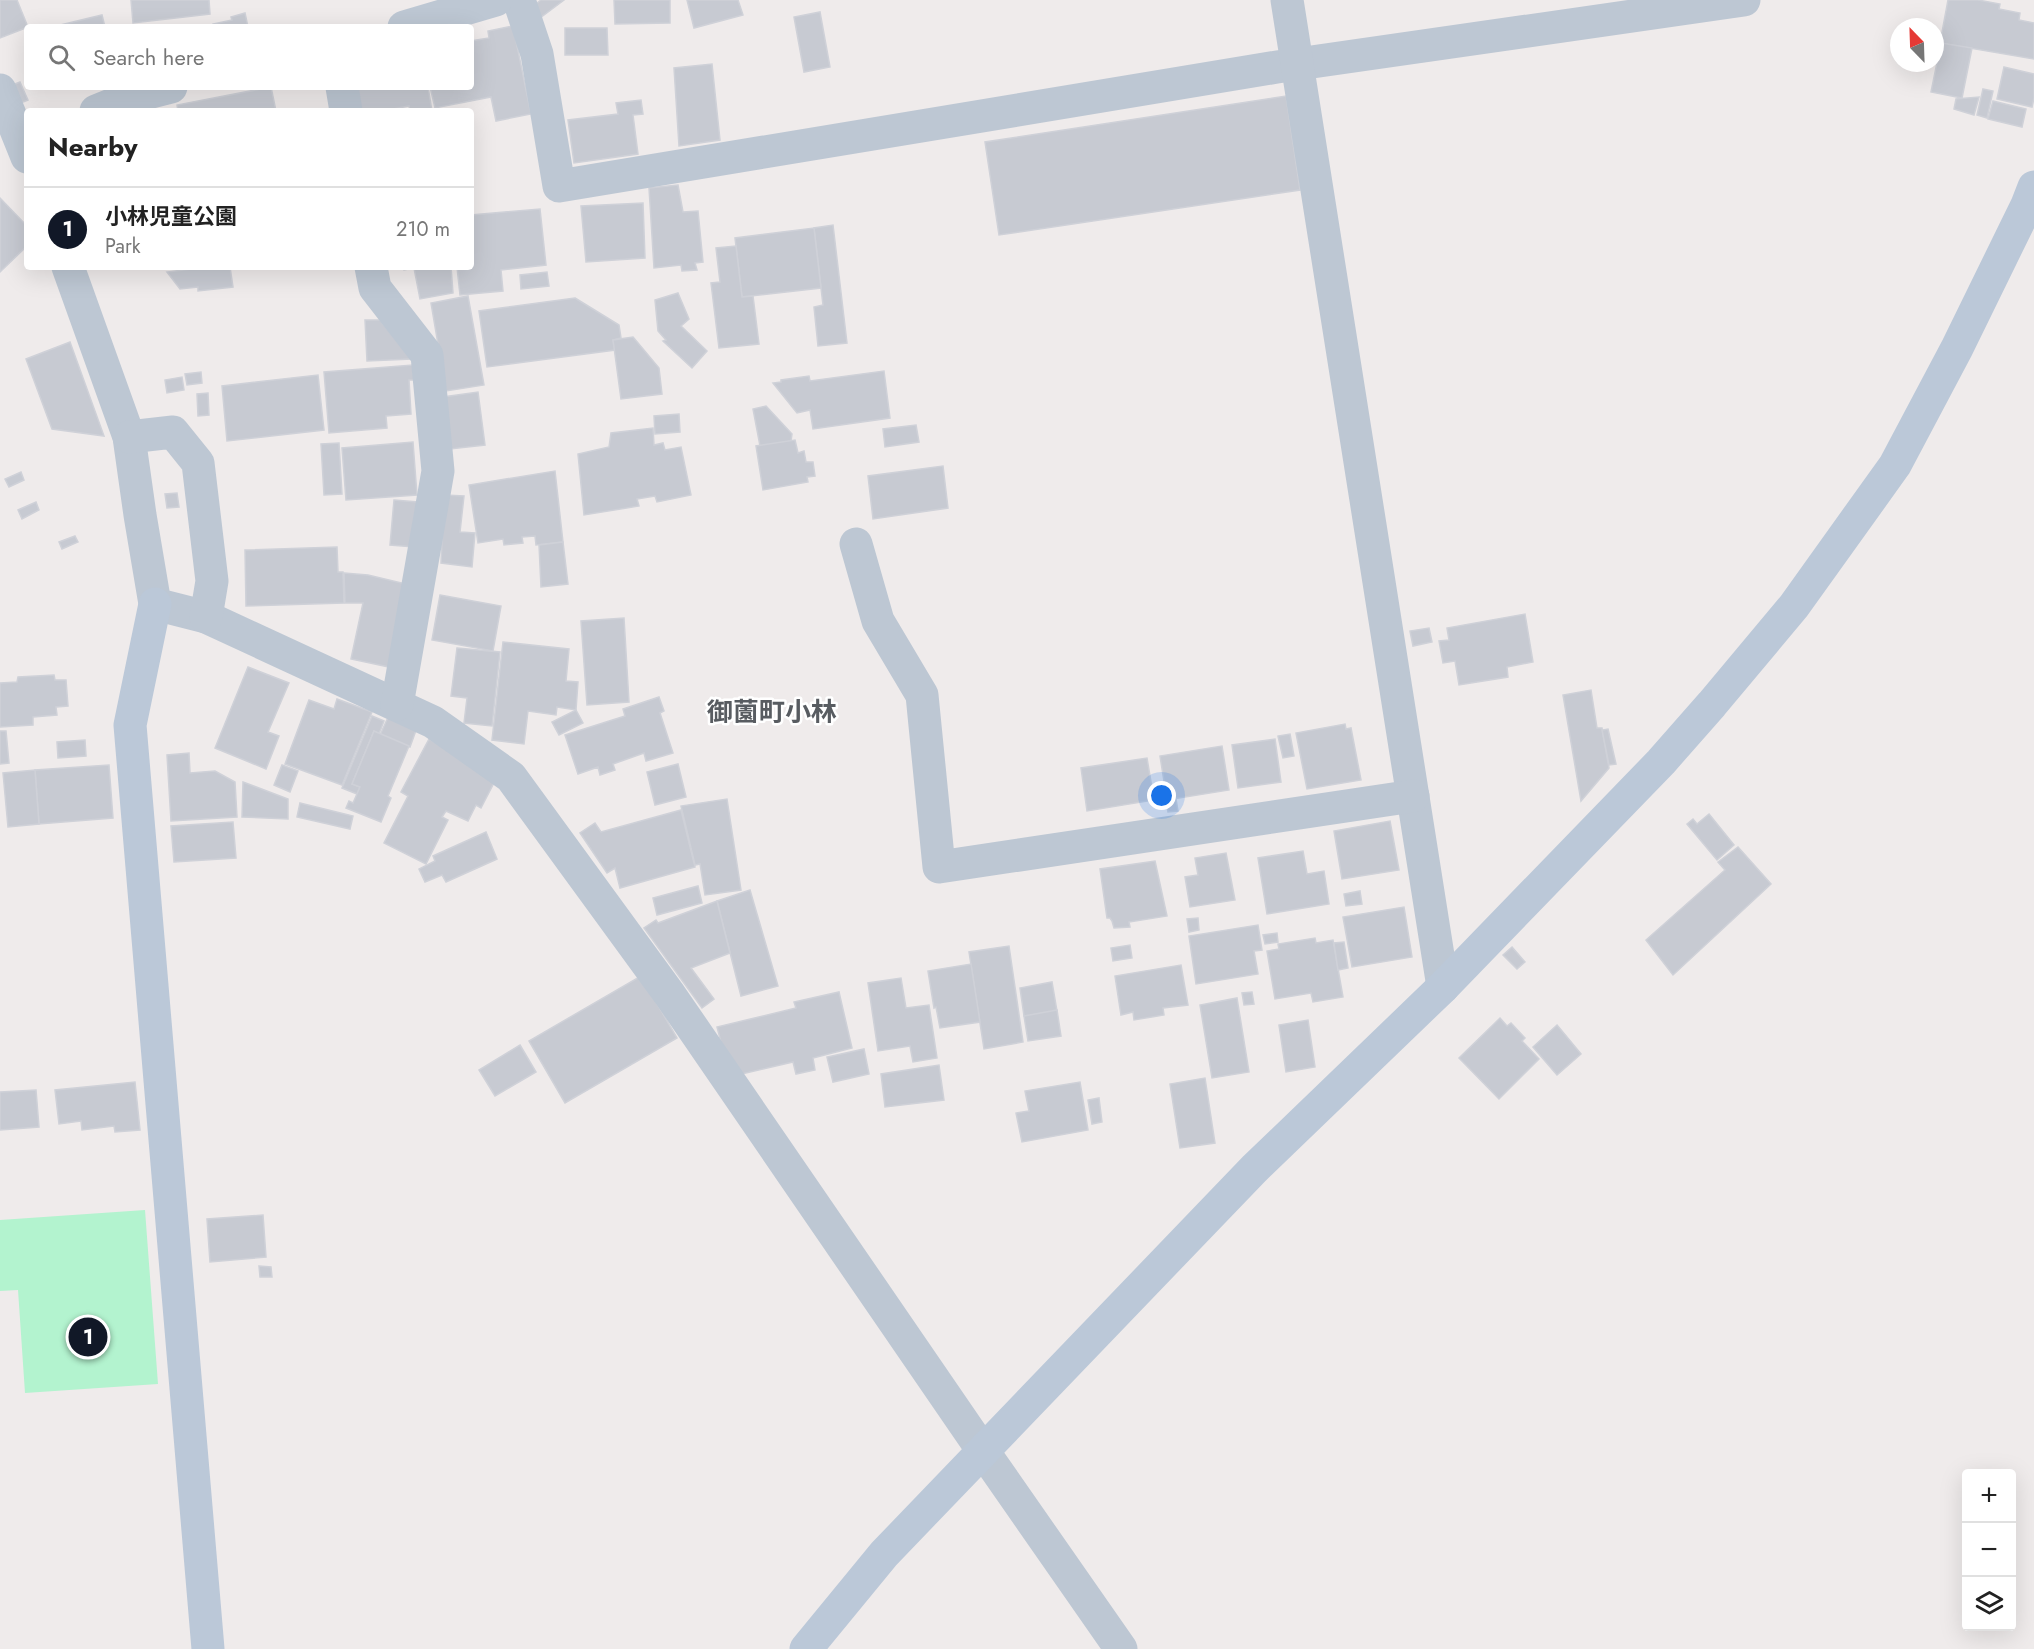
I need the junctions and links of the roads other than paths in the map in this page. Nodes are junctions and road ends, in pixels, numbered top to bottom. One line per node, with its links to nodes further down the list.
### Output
1 (496, 0): 5 (street)
2 (519, 0): 6 (street)
3 (1287, 0): 6 (street)
4 (1744, 0): 6 (street)
5 (414, 24)
6 (1297, 65): 21 (street)
7 (0, 90): 12 (street)
8 (159, 90): 10 (street)
9 (342, 90): 11 (street)
10 (103, 108)
11 (346, 108)
12 (19, 145)
13 (2034, 187): 22 (street)
14 (69, 270): 16 (street)
15 (372, 270): 20 (street)
16 (129, 437): 18 (street); 19 (street)
17 (856, 544): 21 (street)
18 (155, 604): 19 (street); 24 (street)
19 (206, 617): 20 (street)
20 (397, 705): 23 (street)
21 (1413, 796): 22 (street)
22 (1443, 987): 23 (street)
23 (983, 1451): 25 (street); 26 (street)
24 (208, 1649)
25 (806, 1649)
26 (1121, 1649)

